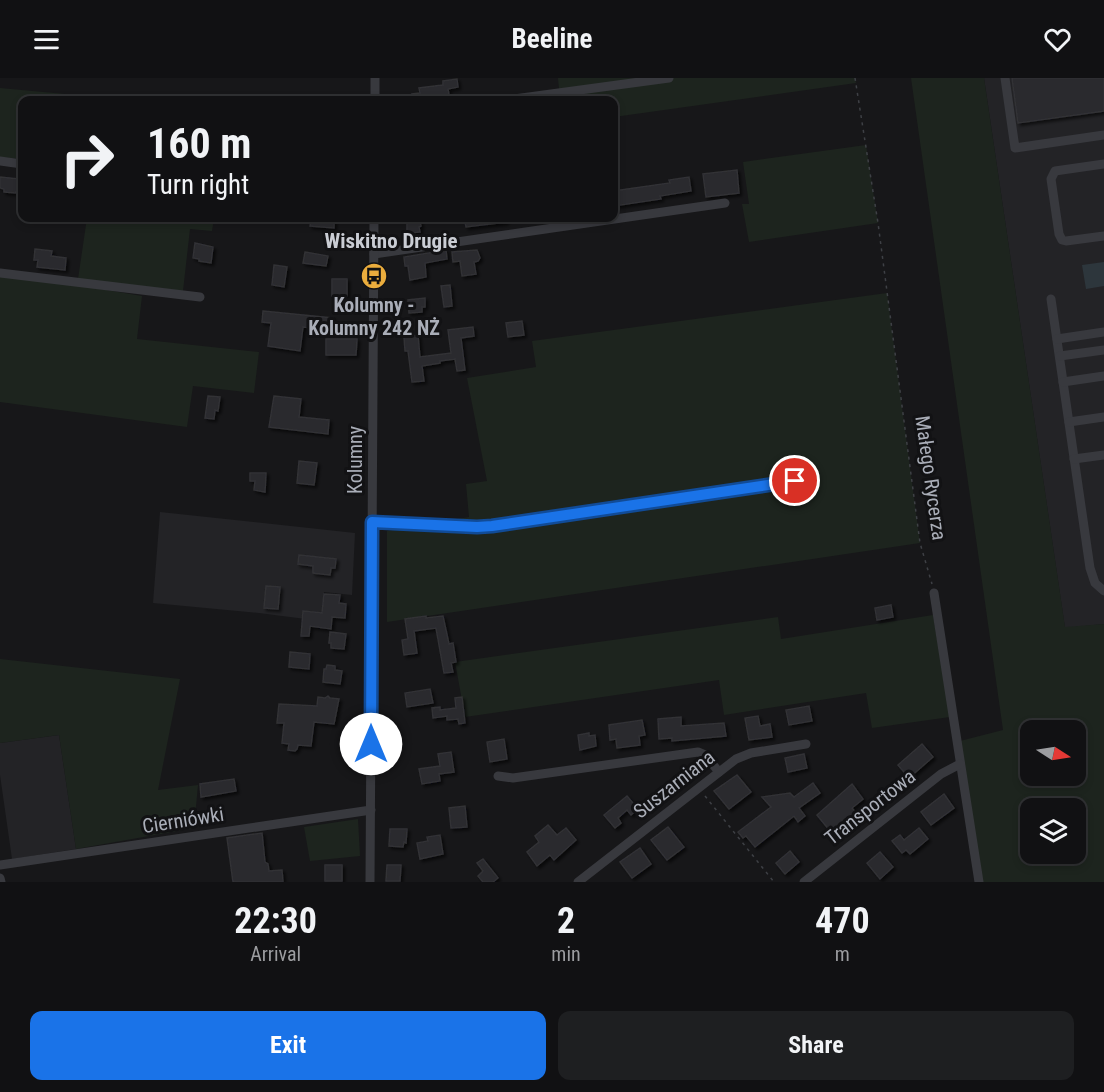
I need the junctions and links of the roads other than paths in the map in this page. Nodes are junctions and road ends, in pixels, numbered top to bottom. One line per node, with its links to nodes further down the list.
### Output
1 (375, 78): 4 (street)
2 (669, 78): 5 (street)
3 (1005, 78): 6 (street)
4 (375, 96)
5 (536, 96)
6 (1104, 135)
7 (0, 161): 8 (street)
8 (18, 163)
9 (1104, 164): 14 (street)
10 (725, 203): 11 (street)
11 (618, 219)
12 (374, 222): 15 (street, Kolumny)
13 (594, 222): 15 (street)
14 (1104, 236)
15 (374, 254): 30 (street, Kolumny)
16 (0, 273): 17 (street)
17 (200, 297)
18 (1051, 299): 20 (street)
19 (1104, 332): 20 (street)
20 (1057, 339): 22 (street)
21 (1104, 350): 22 (street)
22 (1060, 357): 24 (street)
23 (1104, 376): 24 (street)
24 (1063, 382): 26 (street)
25 (1104, 417): 26 (street)
26 (1069, 422): 28 (street)
27 (1104, 455): 28 (street)
28 (1074, 459): 31 (street)
29 (795, 481): 30 (street)
30 (372, 522): 37 (street, Kolumny)
31 (1104, 591)
32 (934, 593): 34 (street)
33 (806, 744): 35 (street, Suszarniana)
34 (960, 764): 41 (street, Transportowa); 42 (street)
35 (719, 772): 36 (street); 40 (street, Suszarniana)
36 (498, 776)
37 (371, 810): 38 (street, Cierniówki); 39 (street, Kolumny)
38 (0, 865)
39 (370, 882)
40 (578, 882)
41 (804, 882)
42 (979, 882)

